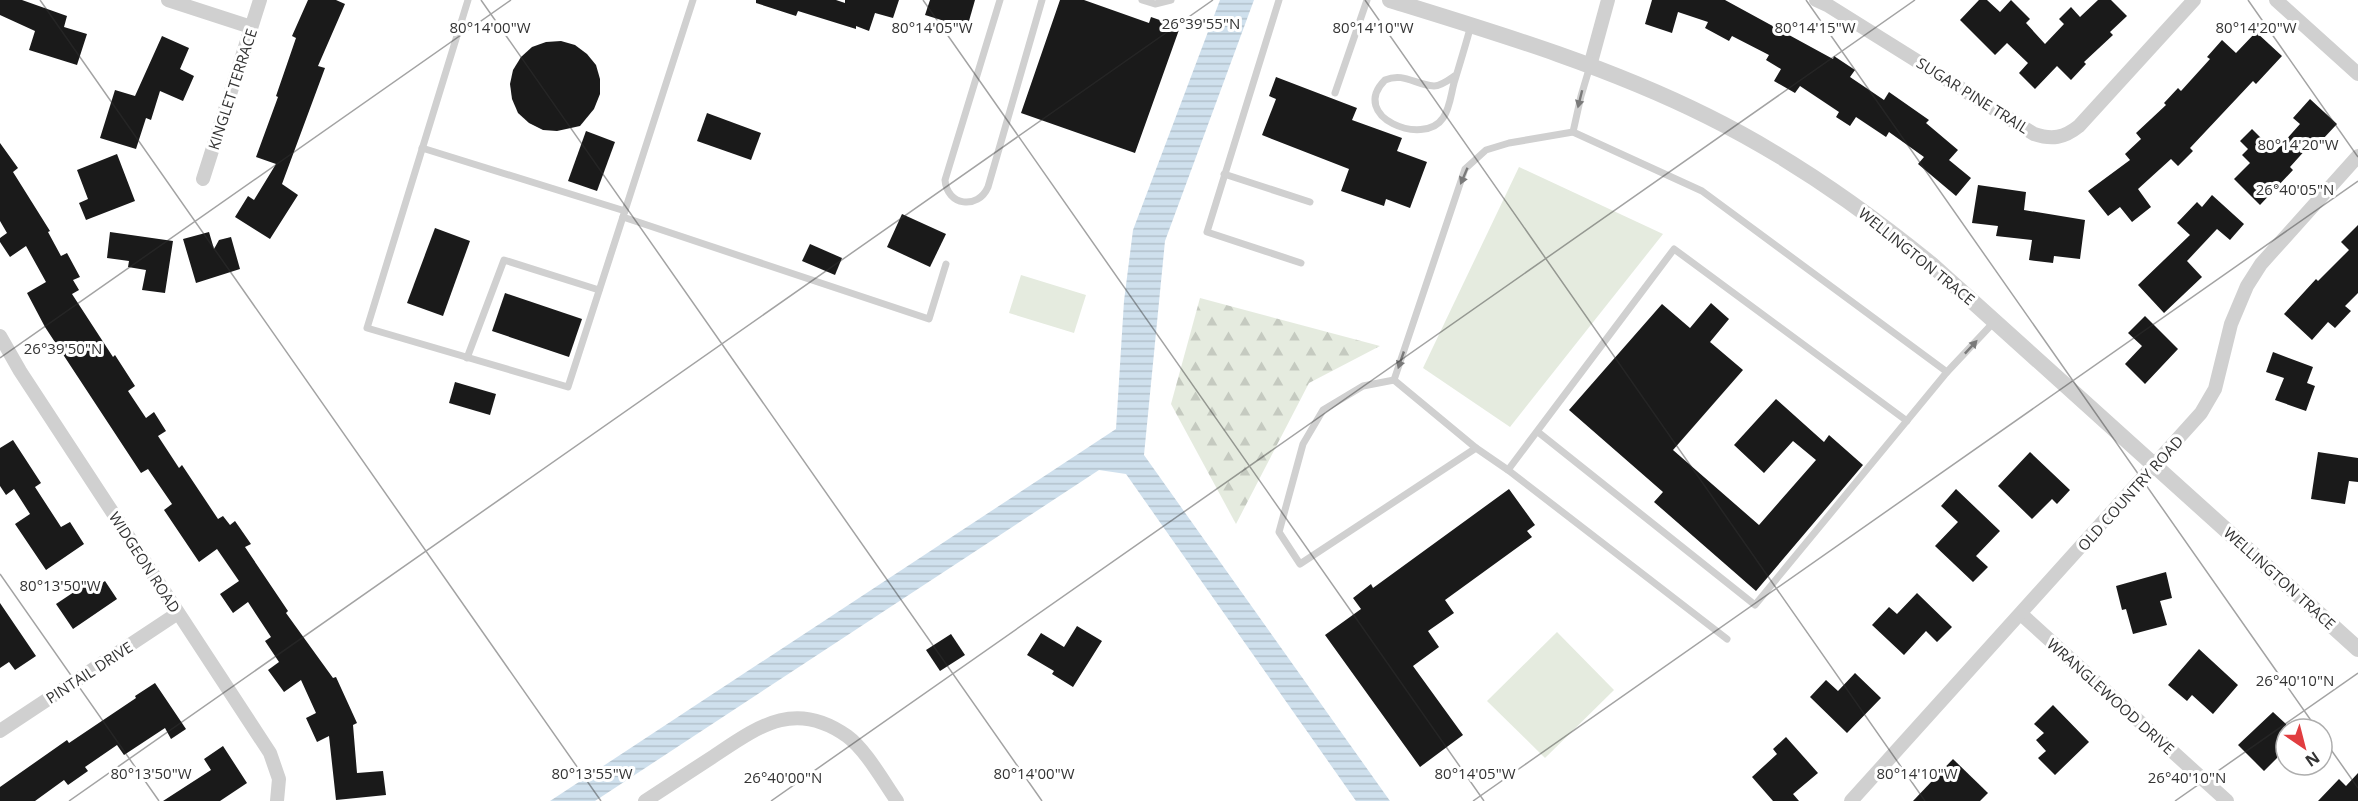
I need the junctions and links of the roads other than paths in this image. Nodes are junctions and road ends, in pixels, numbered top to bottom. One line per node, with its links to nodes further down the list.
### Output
1 (168, 0): 18 (street)
2 (260, 0): 18 (street, KINGLET TERRACE)
3 (468, 0): 24 (lane)
4 (693, 0): 29 (lane)
5 (1000, 0): 6 (lane)
6 (1042, 0)
7 (1142, 0): 8 (lane)
8 (1171, 0)
9 (1279, 0): 26 (lane)
10 (1367, 0): 22 (lane)
11 (1390, 0): 17 (street, WELLINGTON TRACE)
12 (1608, 0): 19 (street)
13 (1816, 0): 16 (street, SUGAR PINE TRAIL)
14 (2193, 0): 16 (street, SUGAR PINE TRAIL)
15 (2276, 0): 20 (street)
16 (1830, 3)
17 (1471, 25): 19 (street, WELLINGTON TRACE); 21 (lane)
18 (251, 27): 27 (street, KINGLET TERRACE)
19 (1590, 66): 23 (lane, one-way to 23); 33 (street, WELLINGTON TRACE)
20 (2358, 74)
21 (1456, 75): 21 (lane)
22 (1335, 93)
23 (1573, 132): 36 (lane); 37 (lane, one-way to 37)
24 (422, 148): 29 (lane); 35 (lane)
25 (2358, 156): 41 (street, OLD COUNTRY ROAD)
26 (1224, 174): 28 (lane); 30 (lane)
27 (203, 179)
28 (1310, 202)
29 (624, 214): 31 (lane); 32 (lane)
30 (1301, 263)
31 (946, 264)
32 (599, 290): 35 (lane); 35 (lane)
33 (1995, 321): 36 (lane, one-way to 33); 41 (street, WELLINGTON TRACE)
34 (0, 336): 43 (street, WIDGEON ROAD)
35 (467, 357)
36 (1947, 372): 38 (lane)
37 (1394, 380): 40 (lane); 40 (lane)
38 (1907, 421): 39 (lane); 39 (lane)
39 (1538, 432): 42 (lane)
40 (1476, 448): 42 (lane)
41 (2155, 465): 44 (street, OLD COUNTRY ROAD); 46 (street, WELLINGTON TRACE)
42 (1508, 470): 45 (lane)
43 (178, 613): 47 (street, PINTAIL DRIVE); 48 (street, WIDGEON ROAD)
44 (2021, 614): 51 (street, OLD COUNTRY ROAD); 52 (street, WRANGLEWOOD DRIVE)
45 (1726, 639)
46 (2358, 649)
47 (0, 731)
48 (278, 796)
49 (645, 801): 50 (street)
50 (897, 801)
51 (1851, 801)
52 (2227, 801)

